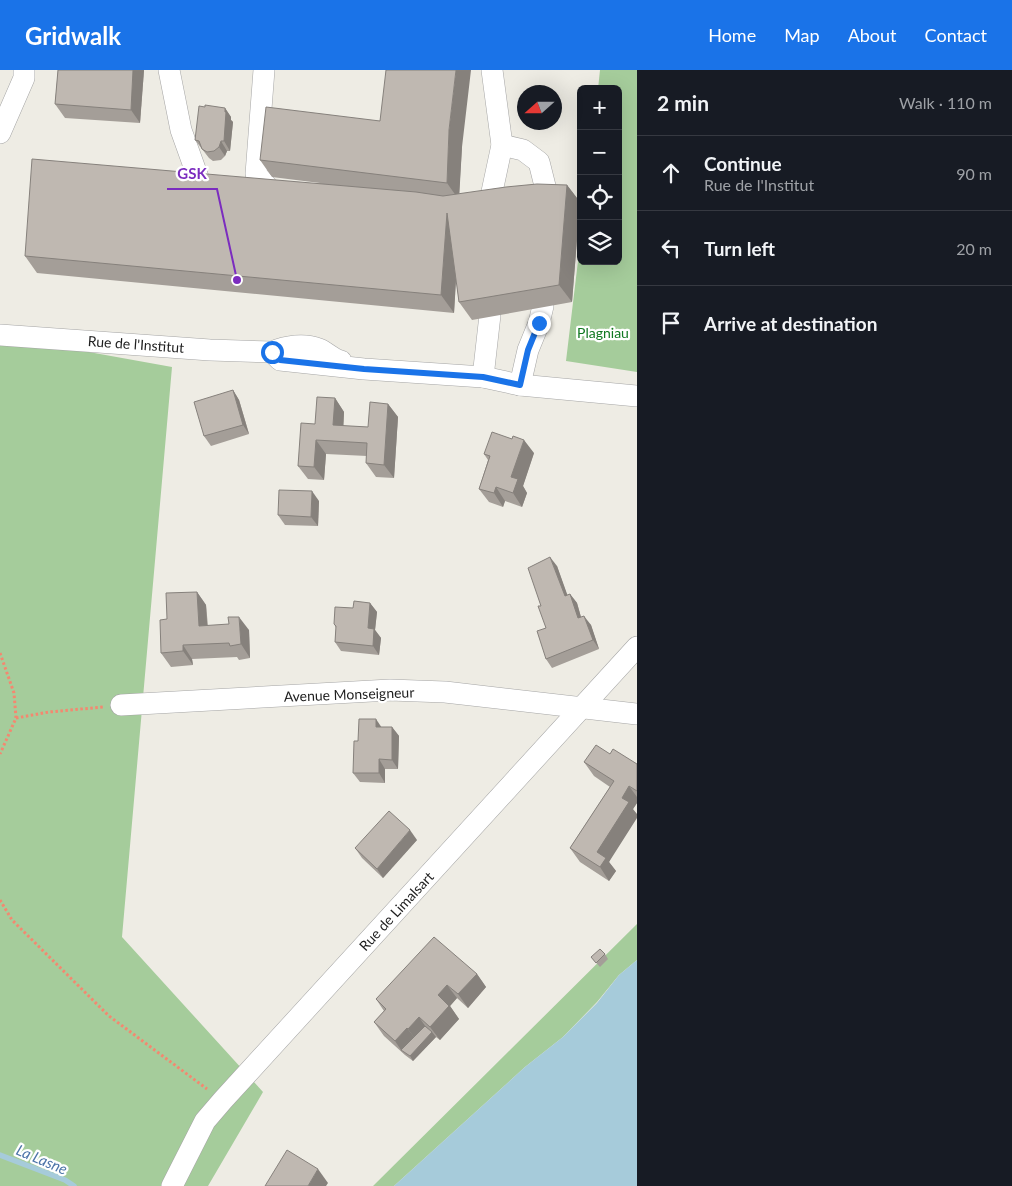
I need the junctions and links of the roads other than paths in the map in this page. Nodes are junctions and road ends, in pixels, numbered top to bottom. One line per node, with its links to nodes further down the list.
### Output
1 (24, 70): 5 (street)
2 (169, 70): 7 (street)
3 (264, 70): 9 (street)
4 (492, 70): 6 (street)
5 (0, 133)
6 (502, 145): 11 (street); 12 (street)
7 (199, 182)
8 (244, 188): 9 (street)
9 (270, 191): 10 (street)
10 (300, 193)
11 (549, 202)
12 (455, 206)
13 (543, 306): 17 (street)
14 (490, 315): 16 (street)
15 (0, 335): 16 (street, Rue de l'Institut)
16 (483, 377): 17 (street, Rue de l'Institut)
17 (520, 385): 18 (street, Rue de l'Institut)
18 (637, 396)
19 (637, 647): 21 (street, Rue de Limalsart)
20 (121, 705): 21 (street, Avenue Monseigneur)
21 (581, 708): 22 (street, Avenue Monseigneur); 23 (street, Rue de Limalsart)
22 (637, 714)
23 (172, 1186)

